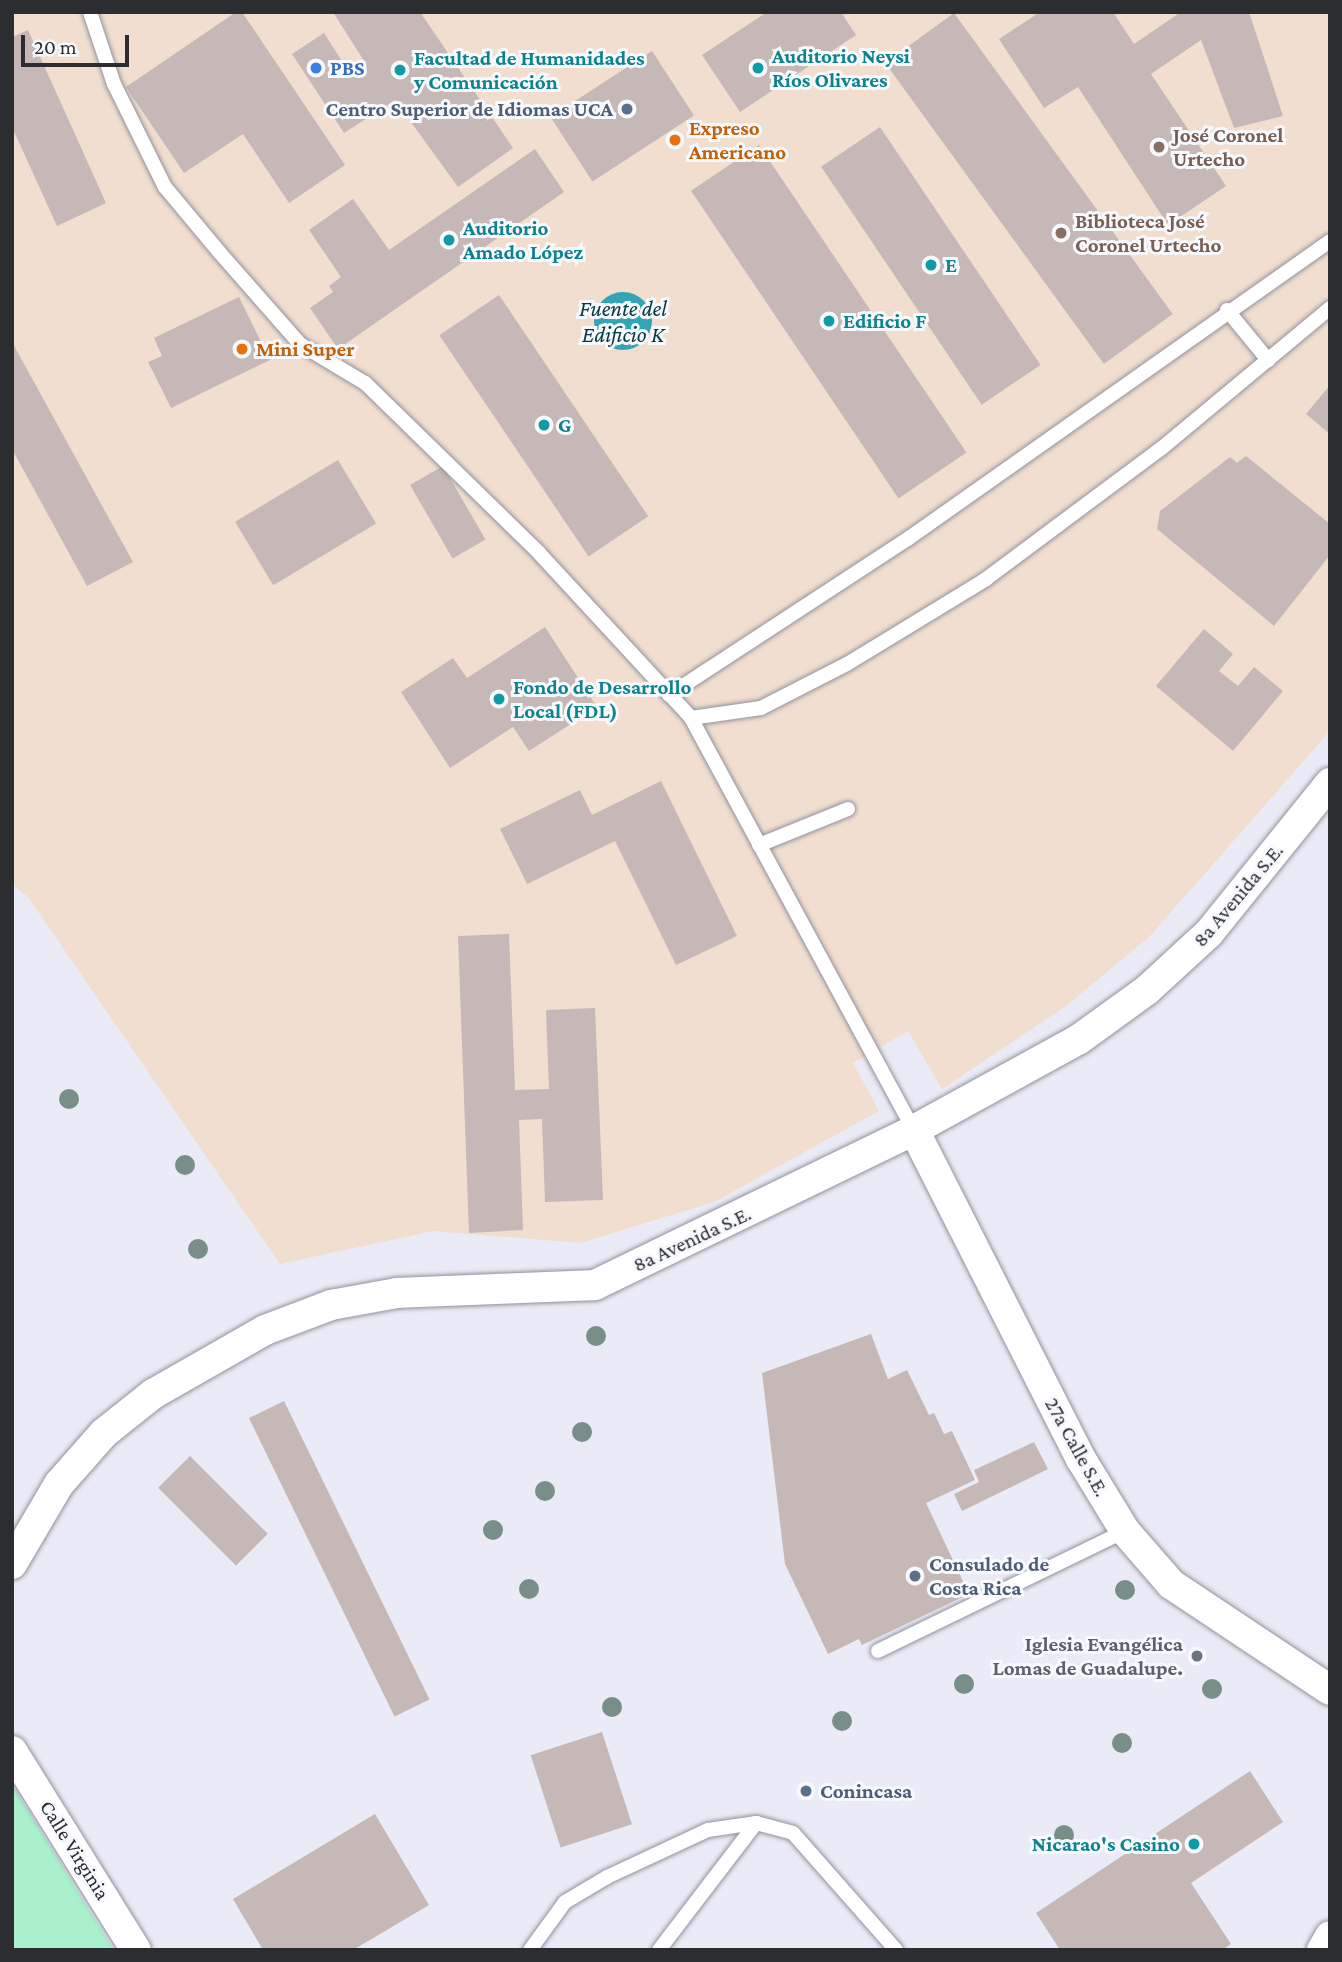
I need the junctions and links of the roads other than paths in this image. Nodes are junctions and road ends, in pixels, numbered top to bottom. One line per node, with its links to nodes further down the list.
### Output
1 (90, 12): 6 (lane)
2 (1330, 241): 4 (lane)
3 (1330, 308): 5 (lane)
4 (1227, 310): 5 (lane); 6 (lane)
5 (1268, 360): 7 (lane)
6 (669, 695): 7 (lane)
7 (691, 718): 10 (lane)
8 (1330, 783): 11 (street, 8a Avenida S.E.)
9 (848, 809): 10 (lane)
10 (759, 845): 11 (lane)
11 (914, 1130): 12 (street, 27a Calle S.E.); 13 (street, 8a Avenida S.E.)
12 (1125, 1531): 14 (lane); 15 (street, 27a Calle S.E.)
13 (12, 1564)
14 (878, 1651)
15 (1330, 1690)
16 (12, 1751): 19 (street, Calle Virginia)
17 (755, 1823): 20 (lane); 21 (lane); 22 (lane)
18 (1330, 1936): 23 (street)
19 (136, 1950)
20 (530, 1950)
21 (659, 1950)
22 (896, 1950)
23 (1322, 1950)

